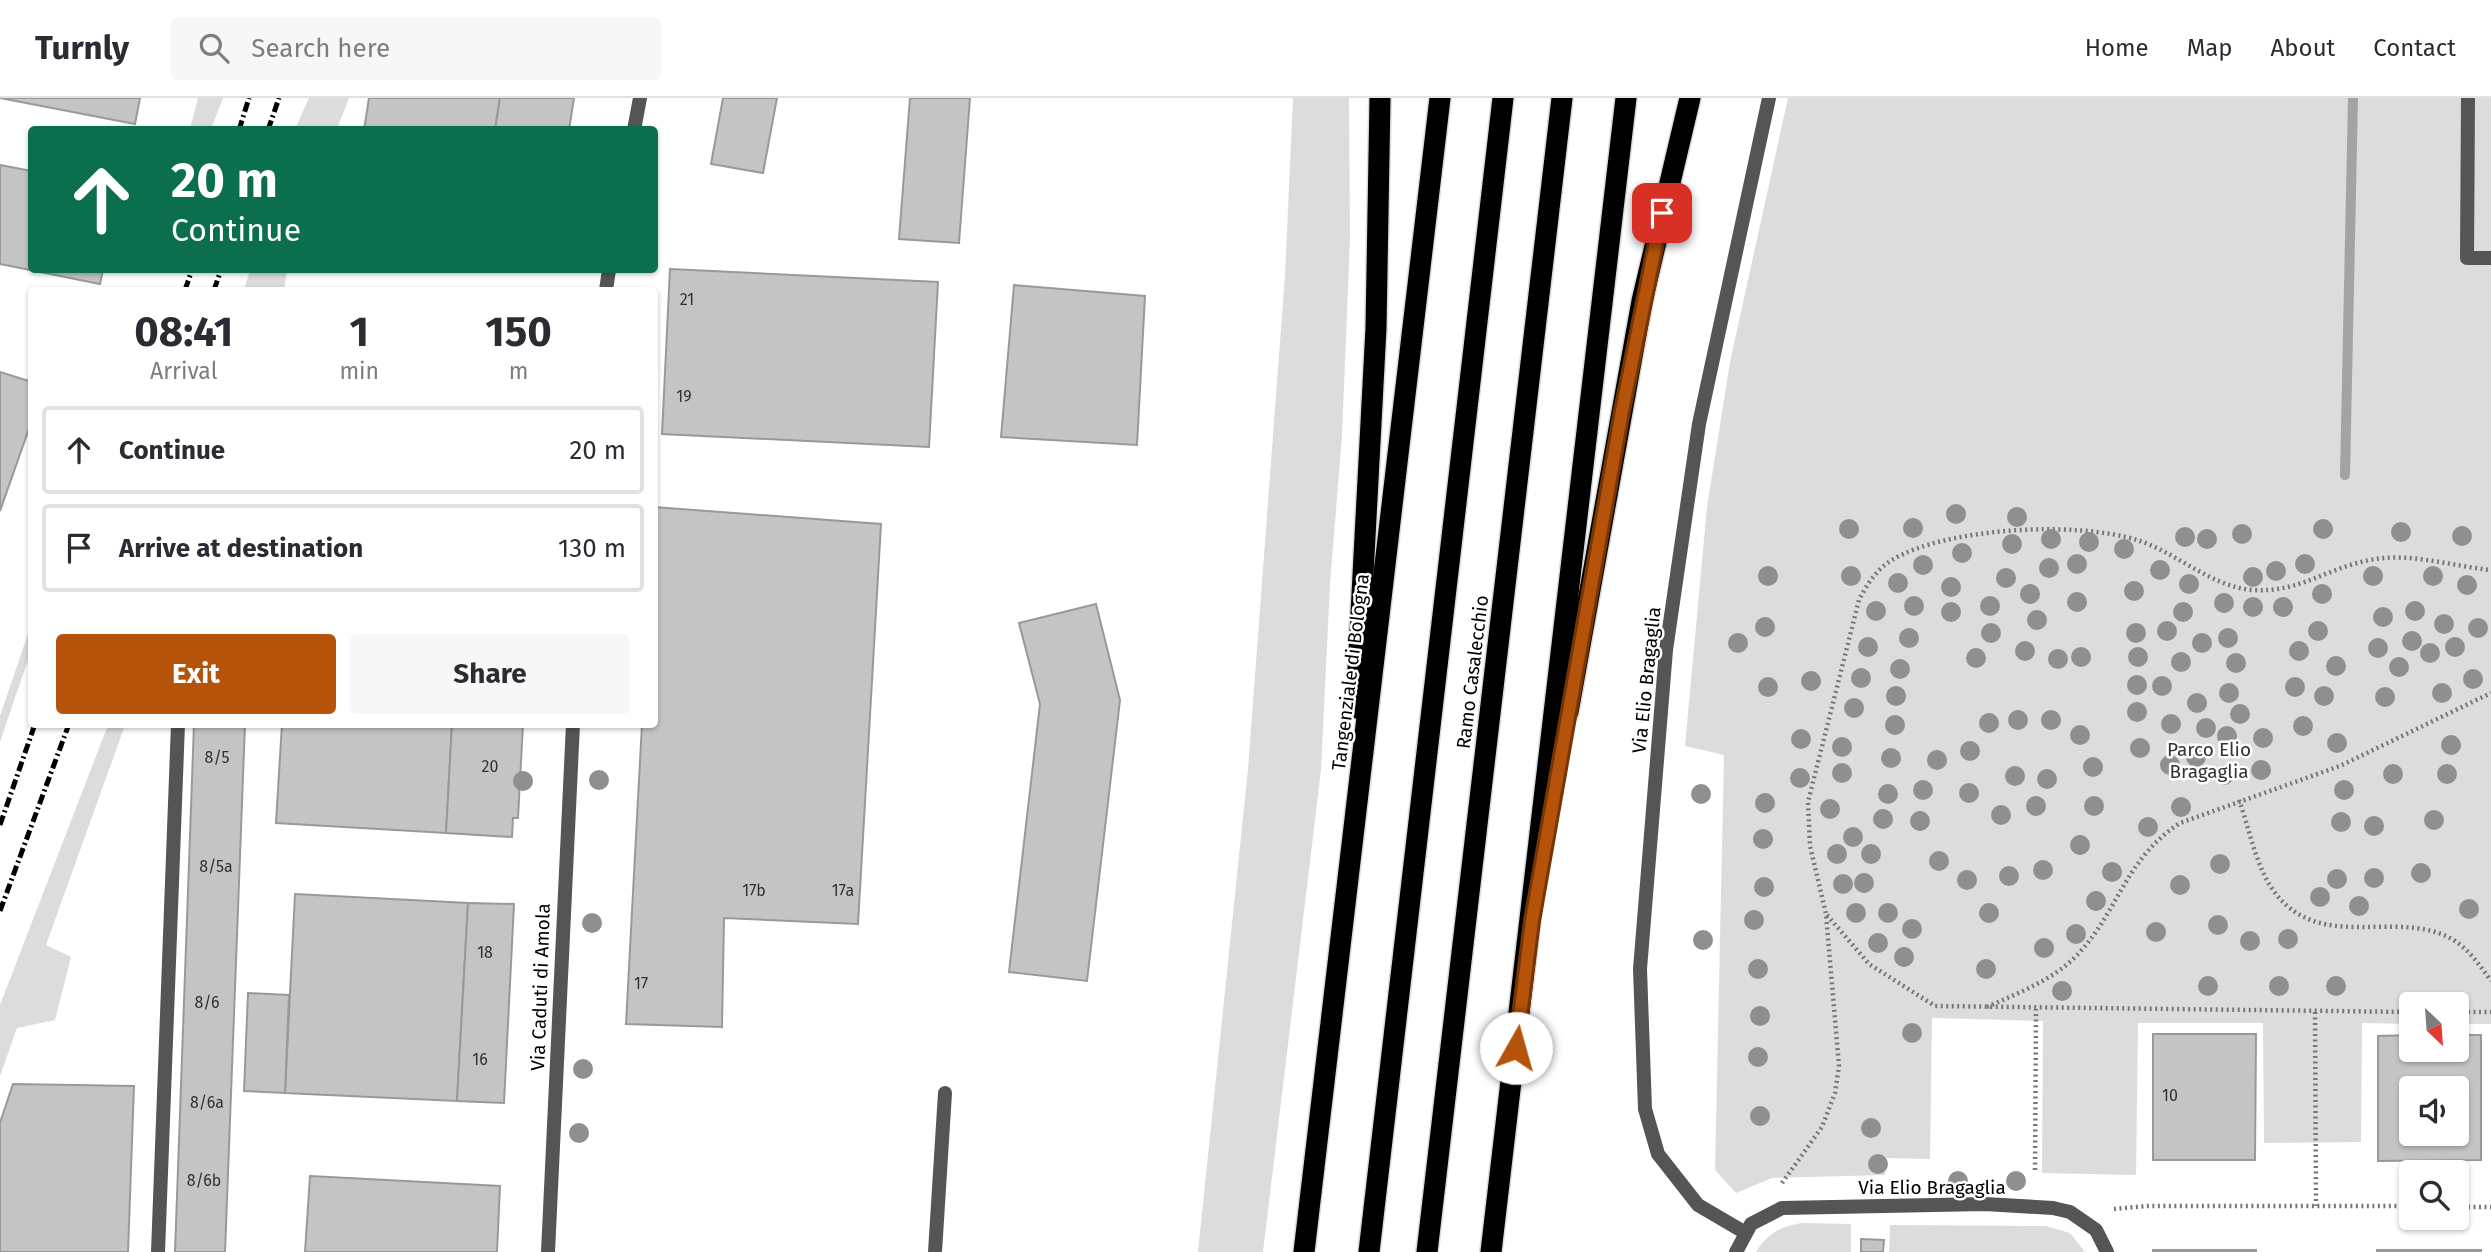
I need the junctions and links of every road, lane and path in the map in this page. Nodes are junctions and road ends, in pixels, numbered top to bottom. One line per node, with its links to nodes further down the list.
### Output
1 (640, 98): 10 (street)
2 (1380, 98): 18 (highway)
3 (1440, 98): 18 (highway, Tangenziale di Bologna)
4 (1503, 98): 40 (highway, Ramo Casalecchio)
5 (1562, 98): 41 (highway, Ramo Casalecchio)
6 (1626, 98): 19 (highway)
7 (1690, 98): 19 (highway)
8 (1769, 98): 35 (street, Via Elio Bragaglia)
9 (2468, 98): 11 (street)
10 (635, 126)
11 (2491, 258)
12 (2491, 570): 17 (path)
13 (2491, 693): 16 (path)
14 (178, 728): 36 (street)
15 (573, 728): 37 (street, Via Caduti di Amola)
16 (2239, 800): 20 (path); 21 (path)
17 (1826, 914): 21 (path); 29 (path)
18 (1345, 920): 39 (highway, Tangenziale di Bologna)
19 (1532, 921): 42 (highway)
20 (2491, 981)
21 (1985, 1008): 22 (path)
22 (2036, 1009): 23 (path); 28 (path)
23 (2315, 1012): 24 (path); 30 (path)
24 (2399, 1012)
25 (2469, 1012): 26 (path)
26 (2491, 1012)
27 (945, 1093): 38 (street)
28 (2035, 1170)
29 (1781, 1184)
30 (2316, 1206): 31 (path); 34 (path)
31 (2399, 1206)
32 (2469, 1207): 33 (path)
33 (2491, 1207)
34 (2114, 1209)
35 (1744, 1232): 43 (street); 44 (street, Via Elio Bragaglia)
36 (158, 1252)
37 (548, 1252)
38 (935, 1252)
39 (1304, 1252)
40 (1369, 1252)
41 (1427, 1252)
42 (1491, 1252)
43 (1736, 1252)
44 (2106, 1252)

